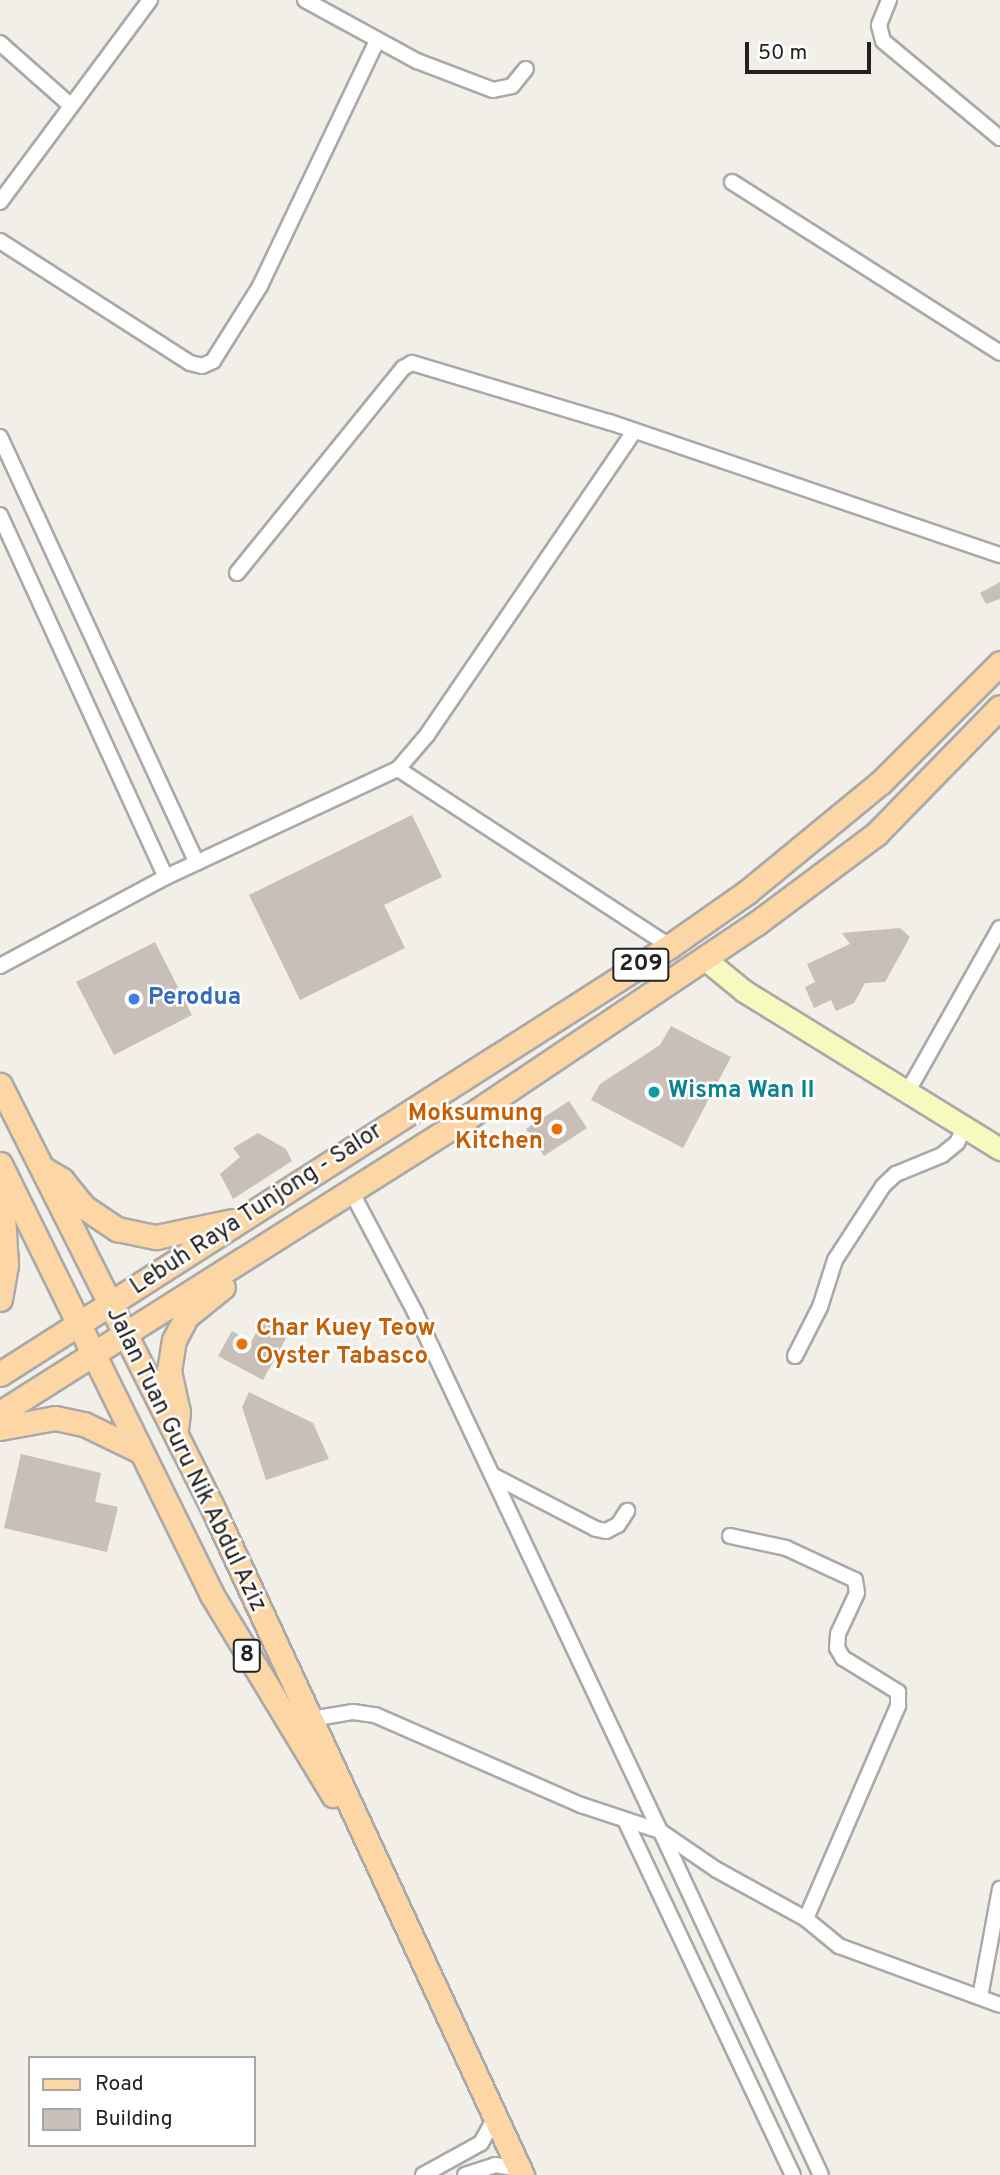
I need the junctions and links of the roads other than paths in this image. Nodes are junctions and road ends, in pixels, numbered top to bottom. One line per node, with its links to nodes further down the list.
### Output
1 (150, 0): 7 (street)
2 (305, 0): 4 (street)
3 (889, 0): 8 (street)
4 (377, 41): 6 (street); 11 (street)
5 (0, 43): 7 (street)
6 (527, 69)
7 (70, 105): 10 (street)
8 (1000, 138)
9 (733, 182): 12 (street)
10 (0, 202)
11 (0, 241)
12 (1000, 353)
13 (634, 431): 16 (street); 17 (street); 20 (street)
14 (0, 438): 21 (street)
15 (0, 515): 22 (street)
16 (1000, 555)
17 (237, 573)
18 (1000, 663): 24 (main road, Lebuh Raya Tunjong - Salor / 209)
19 (1000, 707): 25 (main road, Lebuh Raya Tunjong - Salor / 209)
20 (398, 769): 21 (street); 24 (street)
21 (197, 863): 22 (street)
22 (166, 877): 26 (street)
23 (1000, 928): 28 (street)
24 (670, 946): 34 (main road, Lebuh Raya Tunjong - Salor / 209)
25 (705, 959): 28 (main road); 33 (main road, Lebuh Raya Tunjong - Salor / 209)
26 (0, 966)
27 (0, 1085): 31 (main road, Jalan Tuan Guru Nik Abdul Aziz / 8)
28 (908, 1091): 29 (main road)
29 (964, 1128): 30 (main road); 41 (street)
30 (1000, 1149)
31 (38, 1165): 34 (main road); 37 (main road, Jalan Tuan Guru Nik Abdul Aziz / 8)
32 (3, 1171): 36 (main road); 38 (main road, Jalan Tuan Guru Nik Abdul Aziz / 8)
33 (351, 1191): 35 (main road, Lebuh Raya Tunjong - Salor / 209); 47 (street)
34 (244, 1219): 37 (main road, Lebuh Raya Tunjong - Salor / 209)
35 (257, 1252): 39 (main road, Lebuh Raya Tunjong - Salor / 209); 45 (main road)
36 (0, 1299)
37 (109, 1305): 38 (main road, Lebuh Raya Tunjong - Salor); 39 (main road, Jalan Tuan Guru Nik Abdul Aziz / 8)
38 (78, 1324): 40 (main road, Jalan Tuan Guru Nik Abdul Aziz / 8); 42 (main road, Lebuh Raya Tunjong - Salor)
39 (124, 1335): 40 (main road, Lebuh Raya Tunjong - Salor); 45 (main road, Jalan Tuan Guru Nik Abdul Aziz / 8)
40 (92, 1354): 43 (main road, Lebuh Raya Tunjong - Salor); 46 (main road, Jalan Tuan Guru Nik Abdul Aziz / 8)
41 (794, 1356)
42 (0, 1374)
43 (0, 1413)
44 (0, 1428): 46 (main road)
45 (175, 1436): 50 (main road, Jalan Tuan Guru Nik Abdul Aziz / 8)
46 (138, 1450): 53 (main road, Jalan Tuan Guru Nik Abdul Aziz / 8)
47 (492, 1475): 48 (street); 52 (street)
48 (627, 1511)
49 (730, 1536): 55 (street)
50 (312, 1719): 51 (street); 53 (main road, Jalan Tuan Guru Nik Abdul Aziz / 8)
51 (629, 1821): 52 (street); 63 (street)
52 (656, 1829): 55 (street); 64 (street)
53 (371, 1852): 58 (main road, 8)
54 (1000, 1889): 56 (street)
55 (806, 1919): 56 (street)
56 (980, 1997): 57 (street)
57 (1000, 2006)
58 (495, 2118): 59 (street); 60 (main road, 8)
59 (467, 2153): 61 (street); 62 (street)
60 (521, 2172): 61 (street)
61 (470, 2173)
62 (423, 2175)
63 (793, 2175)
64 (821, 2175)

